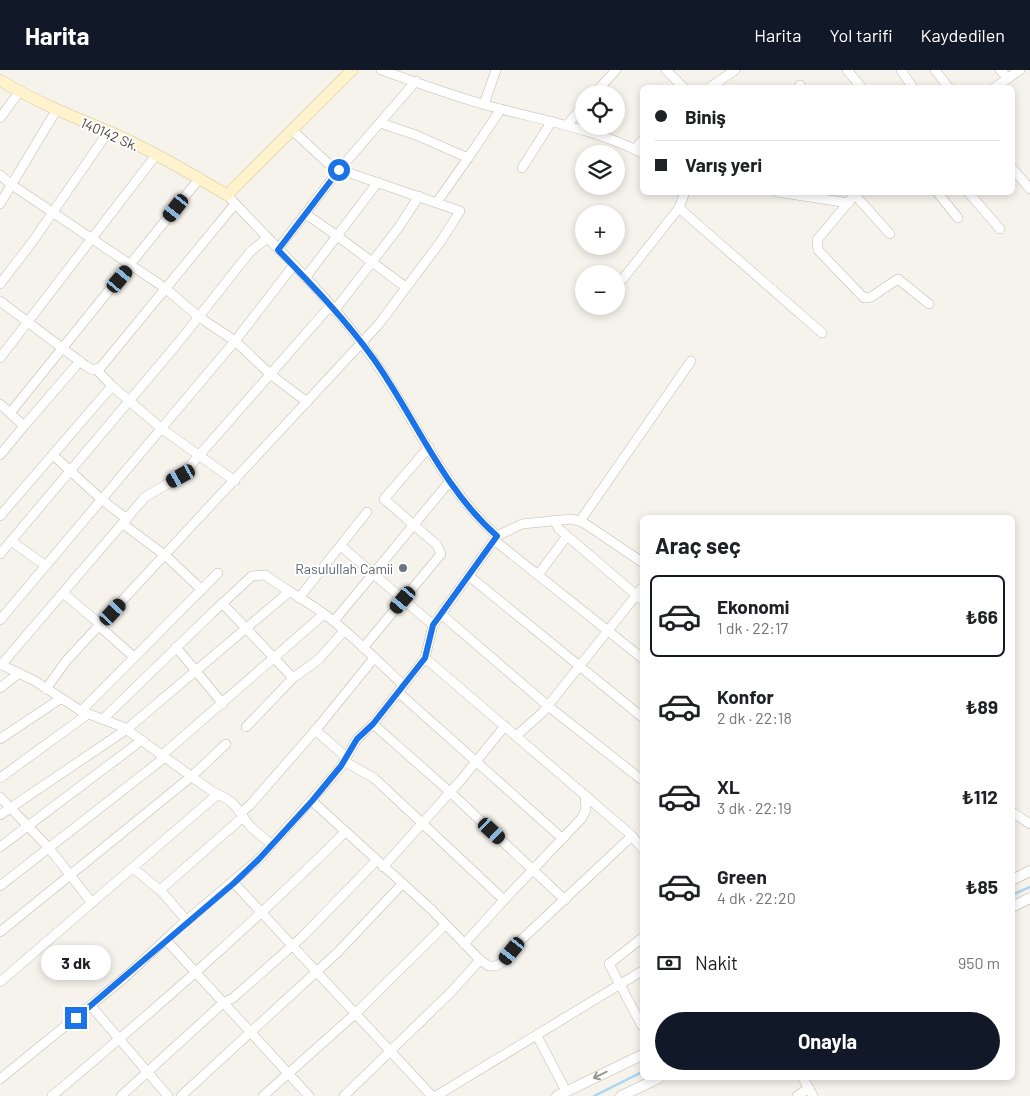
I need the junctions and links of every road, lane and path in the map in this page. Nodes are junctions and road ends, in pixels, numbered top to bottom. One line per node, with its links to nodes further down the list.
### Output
1 (352, 70): 31 (main road)
2 (381, 70): 14 (street)
3 (496, 70): 23 (street)
4 (616, 70): 15 (street)
5 (666, 70): 16 (street)
6 (735, 70): 17 (street)
7 (847, 70): 18 (street)
8 (901, 70): 19 (street)
9 (935, 70): 20 (street)
10 (1000, 70): 12 (street)
11 (1020, 70): 12 (street)
12 (1008, 78): 21 (street)
13 (0, 80): 22 (main road, 140142 Sk.)
14 (416, 81): 23 (street); 29 (street)
15 (602, 85)
16 (681, 85)
17 (713, 85)
18 (860, 85)
19 (911, 85)
20 (947, 85)
21 (998, 85)
22 (20, 91): 24 (main road, 140142 Sk.); 27 (street)
23 (484, 104): 25 (street)
24 (57, 109): 32 (main road, 140142 Sk.); 42 (street)
25 (501, 109): 28 (street); 35 (street)
26 (575, 116): 30 (street)
27 (0, 118)
28 (552, 121): 30 (street); 36 (street)
29 (380, 123): 35 (street); 37 (street)
30 (567, 125): 33 (street)
31 (292, 130): 37 (street); 44 (main road)
32 (108, 132): 34 (main road, 140142 Sk.); 55 (street)
33 (639, 151)
34 (156, 155): 40 (main road, 140142 Sk.); 61 (street)
35 (468, 158): 51 (street)
36 (522, 168)
37 (339, 170): 41 (street); 56 (street)
38 (1015, 172): 43 (street)
39 (0, 175): 42 (street)
40 (198, 179): 44 (main road, 140142 Sk.); 65 (street)
41 (378, 182): 49 (street); 60 (street)
42 (12, 185): 52 (street); 55 (street)
43 (1030, 189)
44 (223, 193): 53 (street)
45 (684, 195): 54 (street)
46 (823, 195): 50 (street)
47 (939, 195): 57 (street)
48 (971, 195): 58 (street)
49 (419, 196): 51 (street); 64 (street)
50 (854, 197): 59 (street); 73 (street)
51 (437, 202): 70 (street)
52 (0, 204)
53 (235, 204): 62 (street); 71 (street)
54 (679, 208): 67 (street); 77 (street)
55 (53, 211): 61 (street); 69 (street)
56 (305, 214): 60 (street); 63 (street)
57 (958, 218)
58 (1000, 229)
59 (890, 234)
60 (339, 236): 64 (street); 68 (street)
61 (92, 238): 65 (street); 76 (street)
62 (267, 238): 63 (street); 75 (street)
63 (278, 250): 66 (street)
64 (371, 263): 70 (street); 74 (street)
65 (131, 265): 71 (street); 80 (street)
66 (293, 266): 68 (street); 78 (street)
67 (625, 276)
68 (305, 278): 74 (street)
69 (0, 284)
70 (406, 287): 79 (street)
71 (165, 288): 75 (street); 84 (street)
72 (0, 301): 76 (street)
73 (928, 304)
74 (332, 308): 79 (street); 85 (street)
75 (199, 317): 78 (street); 87 (street)
76 (28, 323): 80 (street); 81 (street)
77 (822, 333)
78 (235, 341): 85 (street); 92 (street)
79 (360, 343): 88 (street); 93 (street)
80 (62, 348): 82 (street); 90 (street)
81 (0, 358)
82 (80, 361): 84 (street); 91 (street)
83 (691, 361): 105 (street)
84 (96, 369): 86 (street)
85 (270, 374): 88 (street); 96 (street)
86 (112, 386): 87 (street); 95 (street)
87 (130, 401): 92 (street); 97 (street)
88 (307, 402): 98 (street)
89 (0, 404): 90 (street)
90 (10, 413): 91 (street)
91 (24, 426): 94 (street)
92 (162, 429): 96 (street); 100 (street)
93 (429, 447): 99 (street); 106 (street)
94 (0, 455)
95 (53, 455): 97 (street); 102 (street)
96 (199, 457): 98 (street); 104 (street)
97 (70, 472): 100 (street); 109 (street)
98 (235, 481): 112 (street)
99 (450, 481): 106 (street); 108 (street)
100 (102, 500): 104 (street); 114 (street)
101 (367, 512): 110 (street)
102 (0, 516)
103 (554, 520): 105 (street); 107 (street); 108 (street)
104 (125, 521): 112 (street); 121 (street)
105 (580, 521): 113 (street)
106 (413, 525): 116 (street); 124 (street)
107 (567, 536): 117 (street); 123 (street)
108 (495, 538): 117 (street); 118 (street)
109 (11, 541): 111 (street); 114 (street)
110 (341, 546): 116 (street); 122 (street)
111 (0, 554)
112 (166, 556): 119 (street); 131 (street)
113 (640, 561)
114 (46, 566): 128 (street)
115 (218, 574): 119 (street)
116 (372, 575): 124 (street); 129 (street)
117 (538, 575): 134 (street)
118 (469, 576): 127 (street); 143 (street)
119 (202, 590): 138 (street)
120 (289, 592): 122 (street); 125 (street); 132 (street)
121 (63, 593): 131 (street); 142 (street)
122 (299, 598): 126 (street)
123 (639, 598): 134 (street)
124 (403, 600): 130 (street); 136 (street)
125 (222, 603): 132 (street); 135 (street)
126 (324, 614): 129 (street); 139 (street)
127 (441, 614): 130 (street); 152 (street)
128 (0, 620)
129 (334, 621): 133 (street)
130 (433, 625): 141 (street)
131 (100, 626): 138 (street); 149 (street)
132 (247, 627): 139 (street); 144 (street)
133 (344, 631): 136 (street); 146 (street)
134 (608, 631): 137 (street); 143 (street)
135 (176, 647): 144 (street); 155 (street)
136 (362, 648): 140 (street)
137 (640, 656)
138 (134, 657): 153 (street)
139 (276, 658): 146 (street); 151 (street)
140 (374, 658): 148 (street); 160 (street)
141 (425, 658): 148 (street); 157 (street)
142 (1, 664): 145 (street)
143 (580, 667): 152 (street); 154 (street)
144 (195, 672): 151 (street); 159 (street)
145 (19, 673): 147 (street); 149 (street)
146 (293, 678): 158 (street)
147 (0, 688)
148 (401, 688): 156 (street); 167 (street)
149 (46, 689): 150 (street)
150 (60, 699): 153 (street); 162 (street)
151 (223, 704): 165 (street)
152 (548, 706): 161 (street); 170 (street)
153 (85, 712): 155 (street); 169 (street)
154 (640, 714)
155 (103, 720): 159 (street)
156 (373, 724): 166 (street); 171 (street)
157 (505, 726): 161 (street); 167 (street)
158 (246, 727)
159 (127, 729): 163 (street); 176 (street)
160 (315, 730): 166 (street); 179 (street)
161 (516, 736): 173 (street)
162 (0, 739)
163 (142, 740): 165 (street); 182 (street)
164 (226, 744): 168 (street)
165 (163, 757): 168 (street); 189 (street)
166 (345, 759): 175 (street); 180 (street)
167 (477, 761): 171 (street); 185 (street)
168 (192, 776): 172 (street); 194 (street)
169 (0, 778)
170 (640, 778)
171 (450, 792): 180 (street); 192 (street)
172 (218, 794): 179 (street); 191 (street)
173 (585, 795): 184 (street); 185 (street)
174 (0, 798): 176 (street)
175 (312, 801): 183 (street); 186 (street)
176 (11, 808): 178 (street); 182 (street)
177 (1015, 814): 181 (street)
178 (0, 815)
179 (242, 815): 186 (street); 199 (street)
180 (422, 823): 190 (street); 201 (street)
181 (1030, 824)
182 (28, 826): 188 (street); 189 (street)
183 (345, 832): 190 (street); 205 (street)
184 (632, 836): 187 (street); 202 (street)
185 (563, 839): 192 (street)
186 (271, 844): 196 (street)
187 (640, 846)
188 (0, 847)
189 (48, 848): 194 (street); 198 (street)
190 (380, 864): 197 (street); 212 (street)
191 (132, 868): 199 (street); 203 (street)
192 (534, 870): 201 (street); 202 (street)
193 (1030, 871): 195 (street)
194 (70, 875): 203 (street); 208 (street)
195 (1015, 878)
196 (234, 883): 205 (street); 206 (street)
197 (402, 884): 207 (street); 216 (street)
198 (0, 886)
199 (160, 890): 206 (street)
200 (1030, 898): 204 (street)
201 (504, 900): 211 (street)
202 (565, 900): 213 (street)
203 (92, 903): 217 (street)
204 (1015, 906)
205 (261, 914): 212 (street); 215 (street)
206 (187, 921): 209 (street)
207 (446, 924): 211 (street); 221 (street)
208 (0, 932)
209 (166, 940): 215 (street); 220 (street)
210 (640, 940): 218 (street)
211 (464, 944): 213 (street)
212 (290, 945): 216 (street); 219 (street)
213 (480, 960): 226 (street)
214 (640, 972): 218 (street)
215 (196, 973): 219 (street); 225 (street)
216 (316, 973): 221 (street); 223 (street)
217 (0, 982)
218 (621, 984): 222 (street); 224 (street)
219 (223, 1003): 223 (street); 228 (street)
220 (91, 1006): 225 (street); 230 (street)
221 (355, 1014): 226 (street); 229 (street)
222 (640, 1022)
223 (250, 1033): 229 (street); 240 (street)
224 (536, 1036): 235 (street); 236 (street)
225 (118, 1040): 228 (street); 237 (street)
226 (391, 1052): 236 (street); 243 (street)
227 (640, 1056): 235 (street, one-way to 235)
228 (148, 1073): 238 (street); 239 (street)
229 (288, 1073): 241 (street); 242 (street)
230 (0, 1079)
231 (656, 1080): 233 (street)
232 (805, 1080): 234 (street)
233 (638, 1092): 244 (street)
234 (811, 1092): 245 (street)
235 (562, 1094)
236 (431, 1095)
237 (52, 1096)
238 (121, 1096)
239 (168, 1096)
240 (181, 1096)
241 (263, 1096)
242 (309, 1096)
243 (344, 1096)
244 (621, 1096)
245 (797, 1096)

